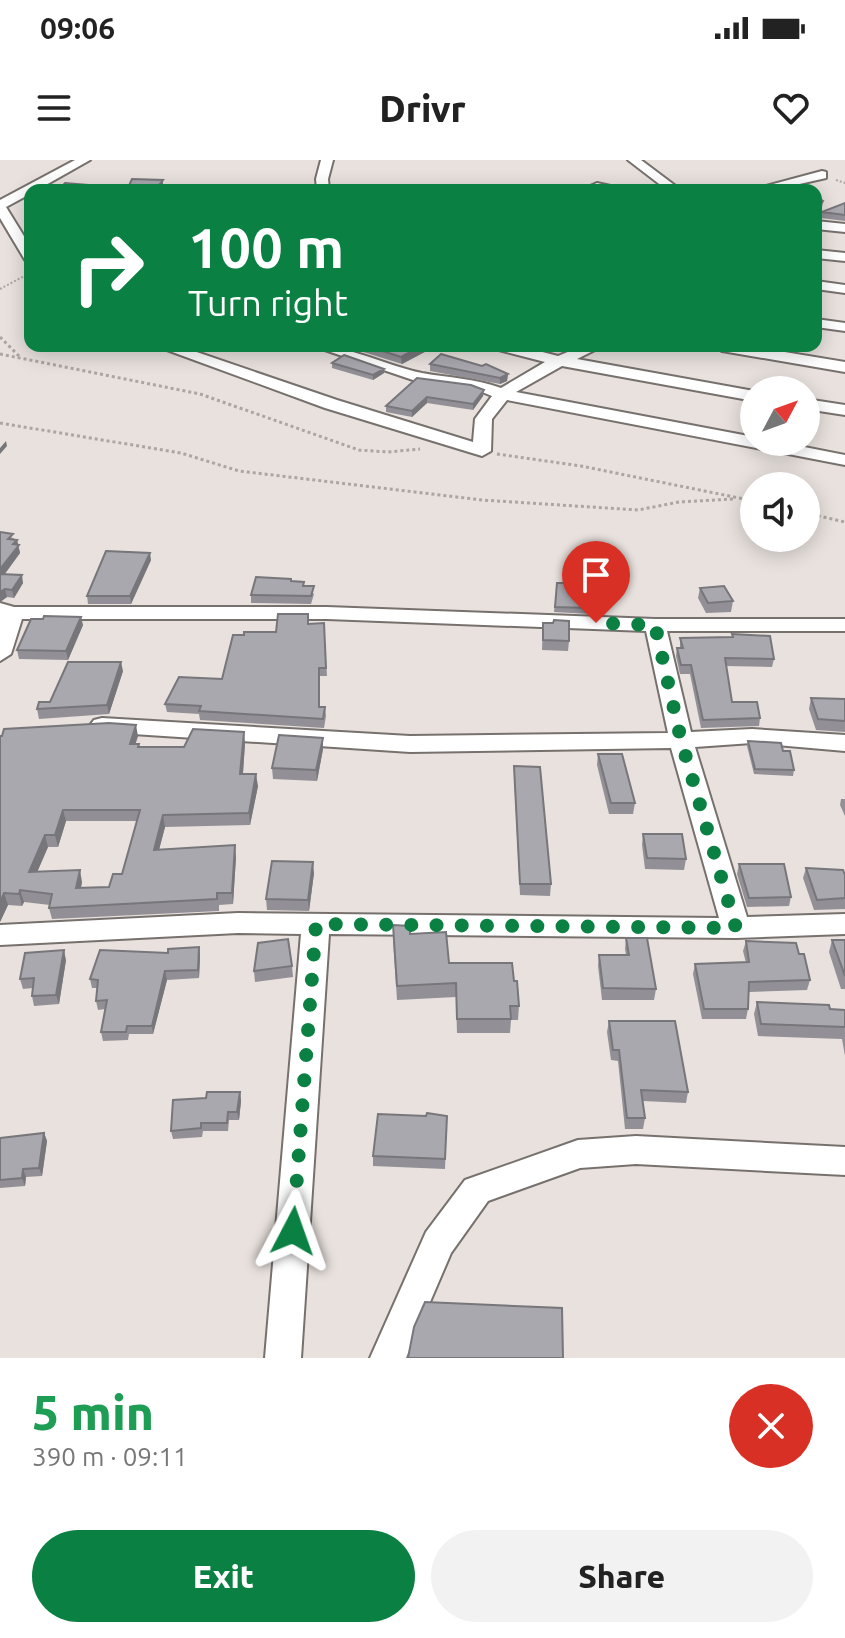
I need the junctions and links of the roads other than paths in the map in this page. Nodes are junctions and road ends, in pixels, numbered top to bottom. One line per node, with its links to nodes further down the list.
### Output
1 (84, 160): 5 (street)
2 (327, 160): 6 (street)
3 (634, 160): 7 (street)
4 (822, 175): 8 (street)
5 (40, 184)
6 (322, 184)
7 (667, 184)
8 (783, 184)
9 (24, 193): 10 (street)
10 (0, 206): 13 (street)
11 (822, 226): 12 (street)
12 (845, 228)
13 (24, 247)
14 (822, 255): 15 (street)
15 (845, 257)
16 (822, 286): 17 (street)
17 (845, 289)
18 (822, 324): 19 (street)
19 (845, 327)
20 (181, 352): 28 (street)
21 (340, 352): 28 (street)
22 (524, 352): 25 (street)
23 (581, 352): 25 (street)
24 (757, 352): 26 (street)
25 (560, 361): 27 (street); 28 (street)
26 (845, 367)
27 (740, 393)
28 (502, 394): 31 (street)
29 (820, 406): 30 (street)
30 (845, 410)
31 (845, 460)
32 (7, 611): 33 (street); 35 (street)
33 (655, 625): 34 (street); 37 (street)
34 (845, 625)
35 (0, 654)
36 (79, 726): 37 (street)
37 (681, 740): 38 (street); 41 (street)
38 (845, 743)
39 (316, 924): 41 (street); 42 (street); 44 (street)
40 (845, 924): 41 (street)
41 (736, 928)
42 (0, 935)
43 (845, 1161): 45 (street)
44 (283, 1358)
45 (388, 1358)

